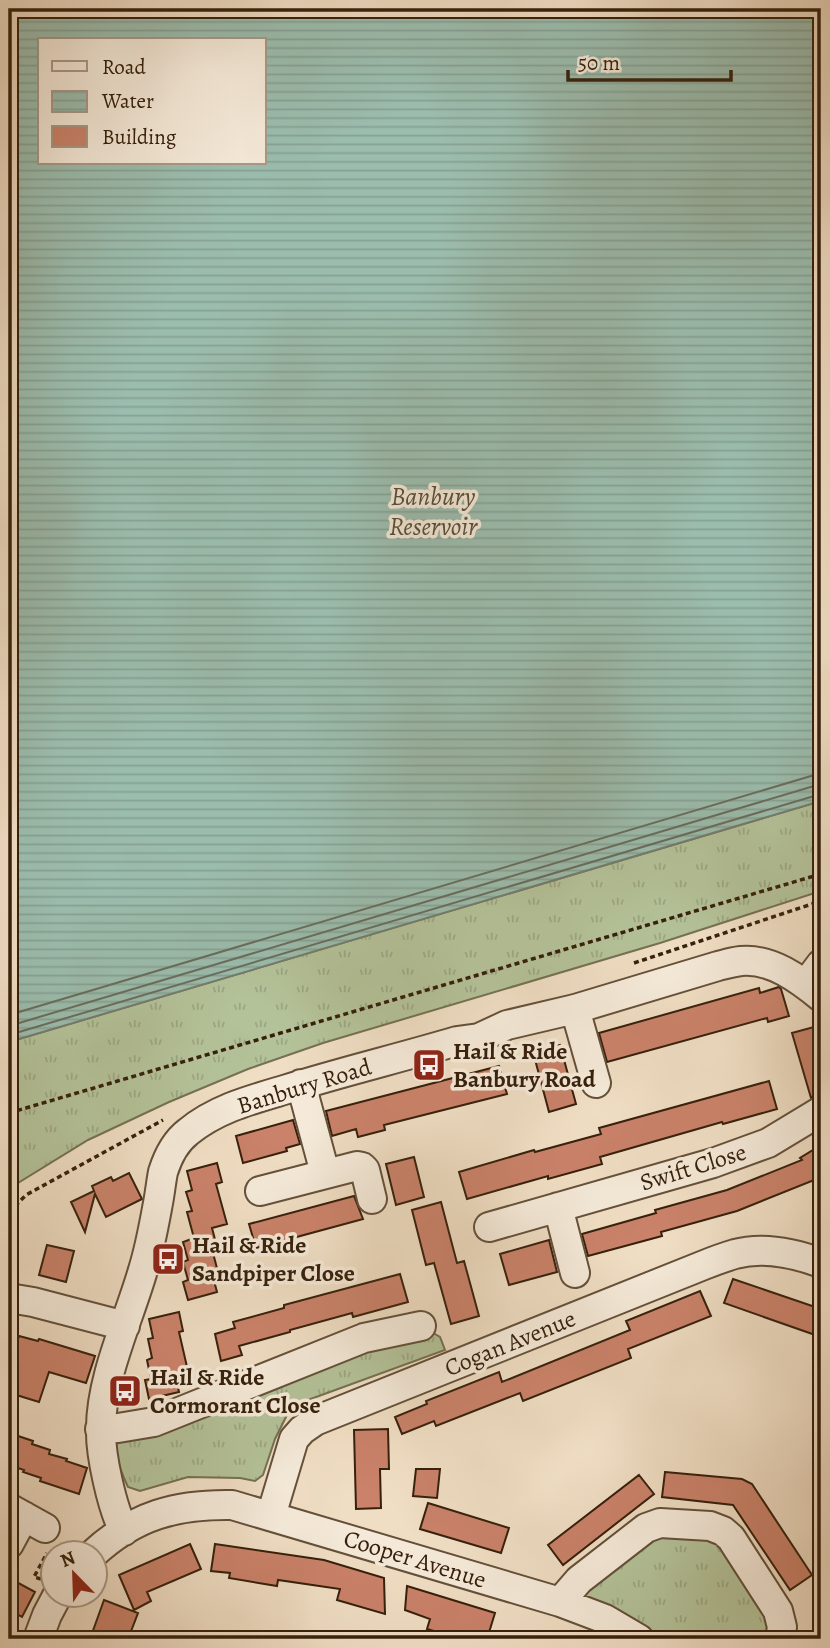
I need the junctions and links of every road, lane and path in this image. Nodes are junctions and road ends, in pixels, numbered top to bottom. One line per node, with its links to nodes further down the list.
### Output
1 (821, 874): 7 (path)
2 (816, 982): 3 (street, Banbury Road)
3 (575, 1009): 4 (street); 5 (street, Banbury Road)
4 (596, 1083)
5 (301, 1084): 9 (street); 18 (street, Banbury Road)
6 (821, 1111): 12 (street, Swift Close)
7 (9, 1113)
8 (150, 1126): 13 (path)
9 (326, 1173): 10 (street); 11 (street)
10 (260, 1191)
11 (372, 1199)
12 (558, 1207): 14 (street, Swift Close); 16 (street)
13 (9, 1212)
14 (489, 1227)
15 (821, 1263): 21 (street, Cogan Avenue)
16 (575, 1273)
17 (9, 1298): 18 (street)
18 (125, 1326): 20 (street, Banbury Road)
19 (421, 1326): 20 (street)
20 (100, 1429): 23 (street, Banbury Road)
21 (271, 1516): 23 (street, Cooper Avenue); 26 (street, Cooper Avenue)
22 (26, 1517): 25 (street)
23 (124, 1531): 24 (street, Cooper Avenue)
24 (108, 1542)
25 (9, 1544)
26 (560, 1602): 29 (street, Cooper Avenue); 30 (street)
27 (50, 1610): 28 (street)
28 (38, 1639)
29 (639, 1639)
30 (780, 1639)

